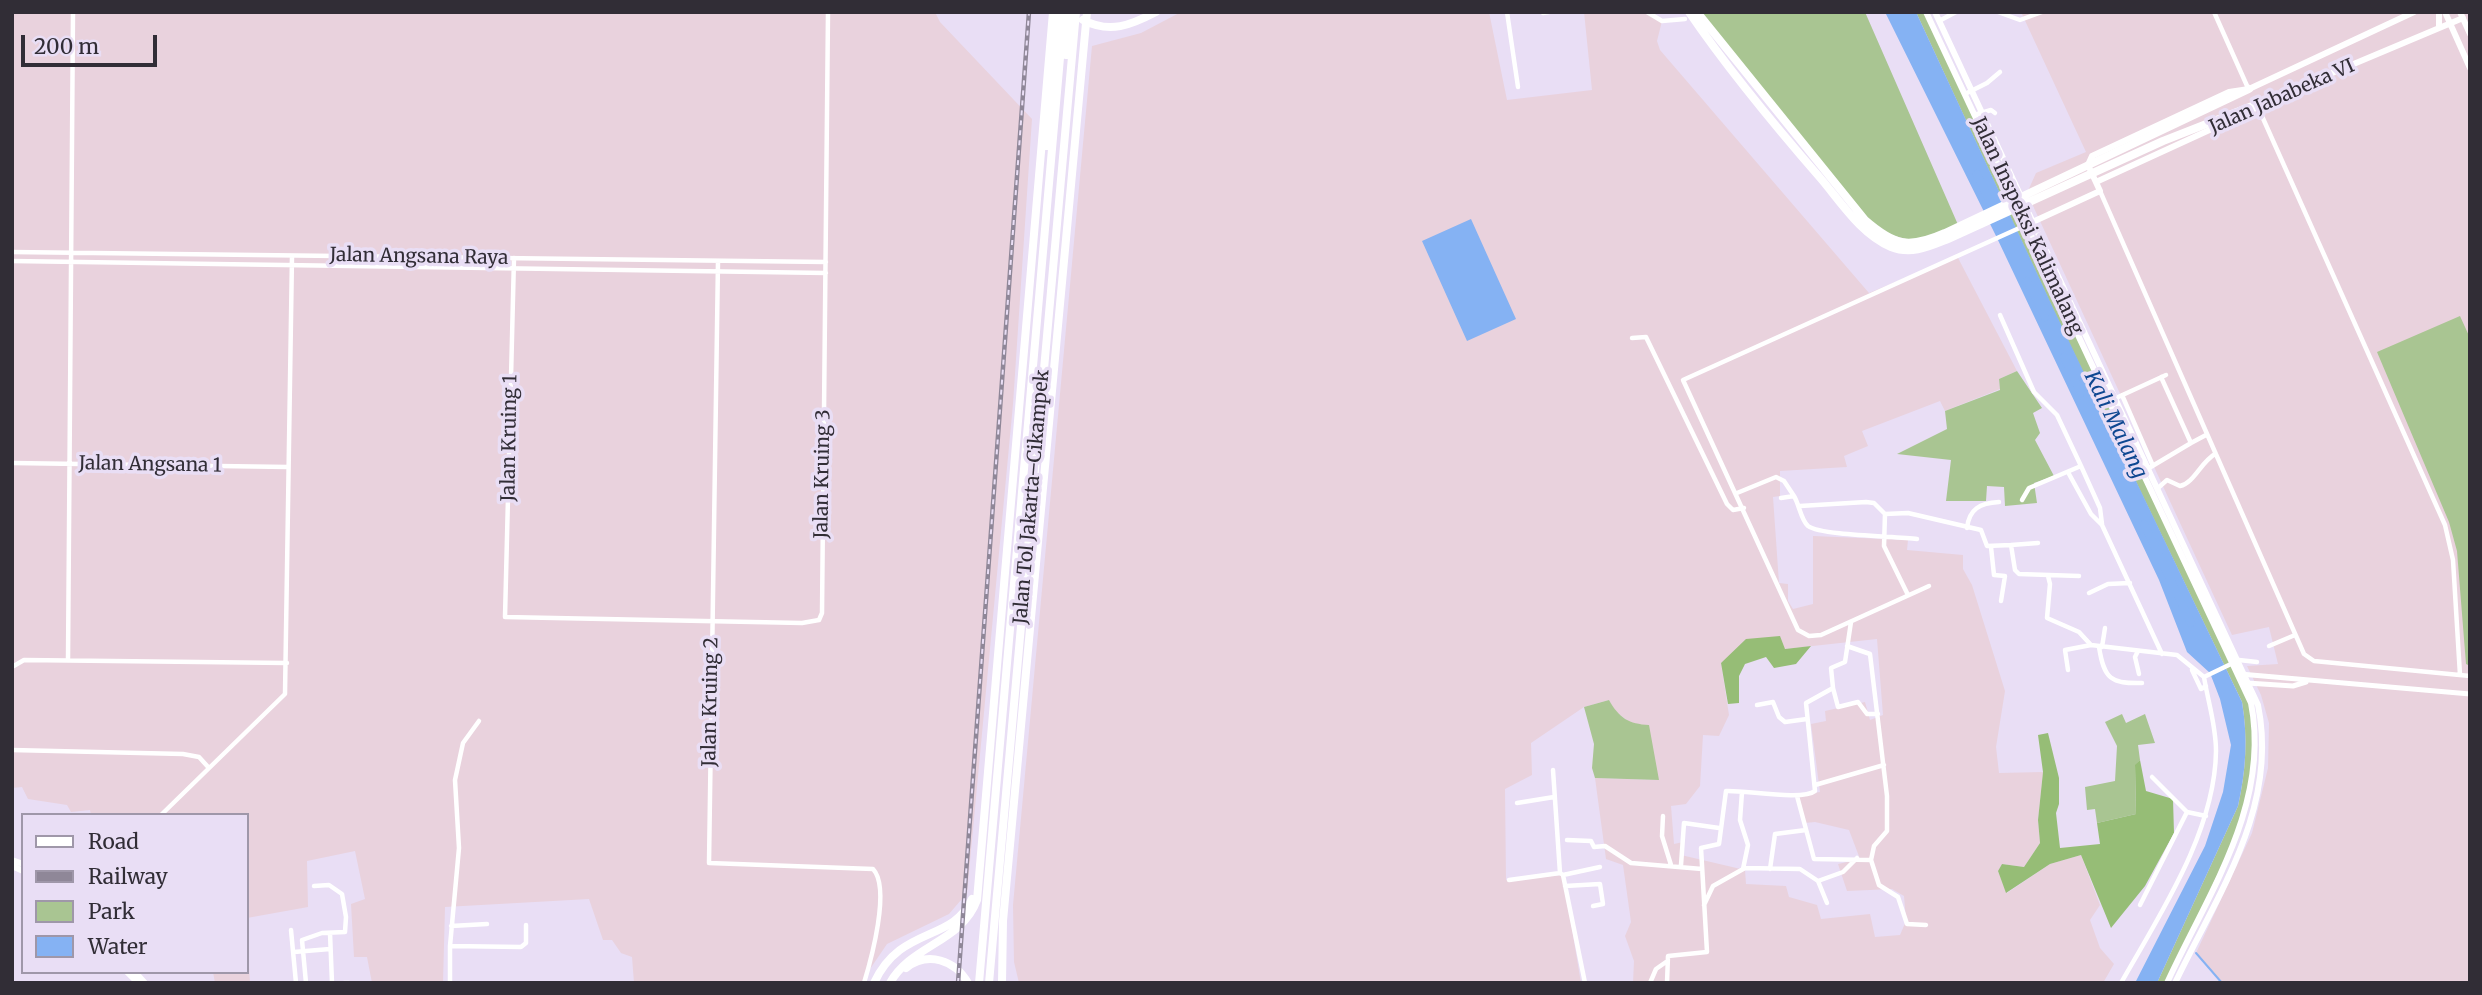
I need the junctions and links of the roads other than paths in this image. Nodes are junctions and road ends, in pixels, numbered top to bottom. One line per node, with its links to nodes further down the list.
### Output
1 (73, 12): 51 (street)
2 (828, 12): 57 (street, Jalan Kruing 3)
3 (1052, 12): 161 (highway)
4 (1059, 12): 187 (highway, Jalan Tol Jakarta–Cikampek)
5 (1064, 12): 187 (highway)
6 (1072, 12): 25 (highway); 188 (highway, Jalan Tol Jakarta–Cikampek)
7 (1087, 12): 189 (highway)
8 (1156, 12): 25 (highway)
9 (1507, 12): 32 (street)
10 (1549, 12): 21 (street)
11 (1647, 12): 23 (street)
12 (1926, 12): 35 (main road, Jalan Inspeksi Kalimalang)
13 (1935, 12): 26 (main road, Jalan Inspeksi Kalimalang)
14 (1956, 12): 26 (street)
15 (1998, 12): 16 (street)
16 (2042, 12)
17 (2214, 12): 33 (street)
18 (2414, 12): 33 (main road, Jalan Jababeka VI)
19 (2439, 12): 28 (main road)
20 (2445, 12): 27 (main road)
21 (1543, 13)
22 (2464, 15): 27 (main road, Jalan Jababeka VI); 29 (main road)
23 (1687, 16): 24 (highway)
24 (1700, 17): 43 (highway)
25 (1149, 18)
26 (1939, 21): 34 (main road, Jalan Inspeksi Kalimalang)
27 (2450, 23): 28 (main road, Jalan Jababeka VI); 30 (main road)
28 (2439, 28): 36 (main road, Jalan Jababeka VI)
29 (2470, 34)
30 (2470, 68)
31 (2000, 72): 34 (street)
32 (1518, 87)
33 (2249, 89): 43 (highway); 44 (main road, Jalan Jababeka VI)
34 (1972, 91): 35 (street); 38 (main road, Jalan Inspeksi Kalimalang)
35 (1965, 94): 40 (main road, Jalan Inspeksi Kalimalang)
36 (2270, 99): 37 (highway)
37 (2257, 106): 43 (highway); 44 (main road, Jalan Jababeka VI); 118 (street)
38 (1982, 112): 39 (street); 40 (street); 41 (main road, Jalan Inspeksi Kalimalang)
39 (1994, 113)
40 (1974, 115): 42 (main road, Jalan Inspeksi Kalimalang)
41 (2000, 151): 42 (main road); 46 (main road, Jalan Inspeksi Kalimalang)
42 (1993, 154): 47 (main road, Jalan Inspeksi Kalimalang)
43 (2096, 167)
44 (2096, 182): 45 (main road, Jalan Jababeka VI)
45 (2100, 191): 48 (main road); 65 (street)
46 (2021, 195): 47 (main road); 48 (main road, Jalan Inspeksi Kalimalang)
47 (2014, 198): 49 (main road, Jalan Inspeksi Kalimalang)
48 (2034, 222): 49 (main road); 64 (main road, Jalan Inspeksi Kalimalang)
49 (2025, 226): 75 (street); 109 (main road, Jalan Inspeksi Kalimalang)
50 (12, 253): 51 (street, Jalan Angsana Raya)
51 (71, 253): 52 (street, Jalan Angsana Raya); 56 (street)
52 (292, 256): 53 (street, Jalan Angsana Raya); 58 (street)
53 (514, 258): 55 (street, Jalan Angsana Raya); 59 (street, Jalan Kruing 1)
54 (12, 261): 56 (street, Jalan Angsana Raya)
55 (718, 261): 57 (street, Jalan Angsana Raya); 60 (street, Jalan Kruing 2)
56 (70, 262): 58 (street, Jalan Angsana Raya); 69 (street)
57 (826, 262): 61 (street, Jalan Kruing 3)
58 (292, 265): 59 (street, Jalan Angsana Raya); 71 (street)
59 (514, 268): 60 (street, Jalan Angsana Raya); 97 (street, Jalan Kruing 1)
60 (718, 271): 61 (street, Jalan Angsana Raya); 98 (street, Jalan Kruing 2)
61 (826, 273): 98 (street, Jalan Kruing 3)
62 (2000, 315): 70 (street)
63 (1632, 338): 81 (street)
64 (2119, 397): 66 (street); 72 (main road, Jalan Inspeksi Kalimalang)
65 (2206, 435): 66 (street); 67 (street)
66 (2191, 443): 72 (street)
67 (2215, 454): 74 (street); 101 (street)
68 (12, 463): 69 (street, Jalan Angsana 1)
69 (69, 463): 71 (street, Jalan Angsana 1); 108 (street)
70 (2081, 466): 73 (street); 83 (street)
71 (288, 467): 111 (street)
72 (2151, 467): 74 (main road, Jalan Inspeksi Kalimalang)
73 (2069, 474): 78 (street); 83 (street)
74 (2158, 488): 109 (main road, Jalan Inspeksi Kalimalang)
75 (1737, 494): 76 (street); 81 (street)
76 (1794, 496): 77 (street); 80 (street)
77 (1781, 498)
78 (2022, 500)
79 (1998, 502): 84 (street)
80 (1800, 506): 82 (street); 85 (street)
81 (1744, 509): 99 (street)
82 (1885, 514): 84 (street); 85 (street)
83 (2102, 525): 92 (street)
84 (1967, 528): 89 (street)
85 (1883, 535): 86 (street); 95 (street)
86 (1917, 539)
87 (2038, 543): 88 (street)
88 (2011, 545): 89 (street); 90 (street)
89 (1991, 547): 96 (street)
90 (2048, 576): 91 (street); 102 (street)
91 (2079, 576)
92 (2130, 583): 94 (street); 107 (street)
93 (1929, 586): 95 (street)
94 (2089, 593)
95 (1908, 595): 99 (street)
96 (2001, 601)
97 (505, 617): 98 (street, Jalan Kruing 3)
98 (712, 621): 183 (street, Jalan Kruing 2)
99 (1851, 621): 103 (street)
100 (2105, 628): 105 (street)
101 (2295, 635): 104 (street); 118 (street)
102 (2091, 645): 105 (street); 114 (street)
103 (1847, 646): 124 (street); 128 (street)
104 (2269, 646)
105 (2100, 647): 106 (street); 121 (street)
106 (2138, 651): 107 (street); 116 (street)
107 (2162, 654): 113 (street)
108 (68, 660): 111 (street); 112 (street)
109 (2236, 661): 110 (street); 115 (main road, Jalan Inspeksi Kalimalang); 117 (street)
110 (2257, 662)
111 (287, 663): 133 (street)
112 (12, 667)
113 (2192, 669): 117 (street); 123 (street)
114 (2068, 670)
115 (2241, 673): 120 (street); 122 (main road, Jalan Inspeksi Kalimalang)
116 (2139, 674)
117 (2206, 675): 123 (street)
118 (2460, 675): 119 (street)
119 (2470, 676)
120 (2306, 682): 122 (street); 126 (street)
121 (2142, 683)
122 (2246, 684): 125 (main road, Jalan Inspeksi Kalimalang)
123 (2206, 686): 144 (street)
124 (1833, 688): 128 (street); 129 (street)
125 (2251, 694): 148 (main road, Jalan Inspeksi Kalimalang); 149 (main road, Jalan Inspeksi Kalimalang)
126 (2470, 694)
127 (1758, 705): 129 (street)
128 (1878, 714): 132 (street)
129 (1807, 719): 136 (street)
130 (479, 721): 171 (street)
131 (12, 750): 133 (street)
132 (1884, 765): 136 (street); 151 (street)
133 (209, 768): 142 (street)
134 (1553, 771): 139 (street)
135 (2152, 778): 141 (street)
136 (1815, 785): 138 (street)
137 (1742, 792): 138 (street); 145 (street); 156 (street)
138 (1797, 796): 146 (street)
139 (1554, 797): 140 (street); 158 (street)
140 (1517, 803)
141 (2187, 812): 144 (street); 165 (street)
142 (163, 813)
143 (1663, 816): 152 (street)
144 (2206, 816): 193 (street)
145 (1720, 828): 153 (street); 155 (street)
146 (1806, 830): 150 (street); 157 (street)
147 (1567, 840): 152 (street)
148 (2235, 841): 149 (main road); 194 (main road, Jalan Inspeksi Kalimalang)
149 (2244, 845): 195 (main road, Jalan Inspeksi Kalimalang)
150 (1858, 858): 151 (street); 160 (street)
151 (1871, 860): 170 (street)
152 (1671, 865): 153 (street)
153 (1681, 865): 155 (street)
154 (1600, 867): 158 (street)
155 (1702, 869): 167 (street)
156 (1743, 869): 157 (street); 167 (street)
157 (1770, 869): 160 (street)
158 (1561, 874): 159 (street); 163 (street)
159 (1509, 880)
160 (1818, 881): 164 (street)
161 (978, 884): 184 (highway); 185 (highway)
162 (314, 886): 173 (street)
163 (1565, 886): 166 (street); 190 (street)
164 (1827, 903)
165 (2140, 905)
166 (1592, 906)
167 (1703, 906): 178 (street)
168 (487, 924): 171 (street)
169 (526, 925): 174 (street)
170 (1926, 925)
171 (452, 926): 174 (street)
172 (291, 930): 176 (street)
173 (330, 933): 175 (street); 177 (street)
174 (450, 946): 182 (street)
175 (330, 949): 177 (street); 181 (street)
176 (294, 952): 177 (street); 179 (street)
177 (302, 952): 180 (street)
178 (1667, 962): 191 (street); 192 (street)
179 (296, 983)
180 (306, 983)
181 (332, 983)
182 (450, 983)
183 (864, 983)
184 (874, 983)
185 (893, 983): 186 (highway)
186 (968, 983)
187 (977, 983)
188 (989, 983)
189 (1002, 983)
190 (1585, 983)
191 (1650, 983)
192 (1667, 983)
193 (2121, 983)
194 (2167, 983)
195 (2175, 983)

